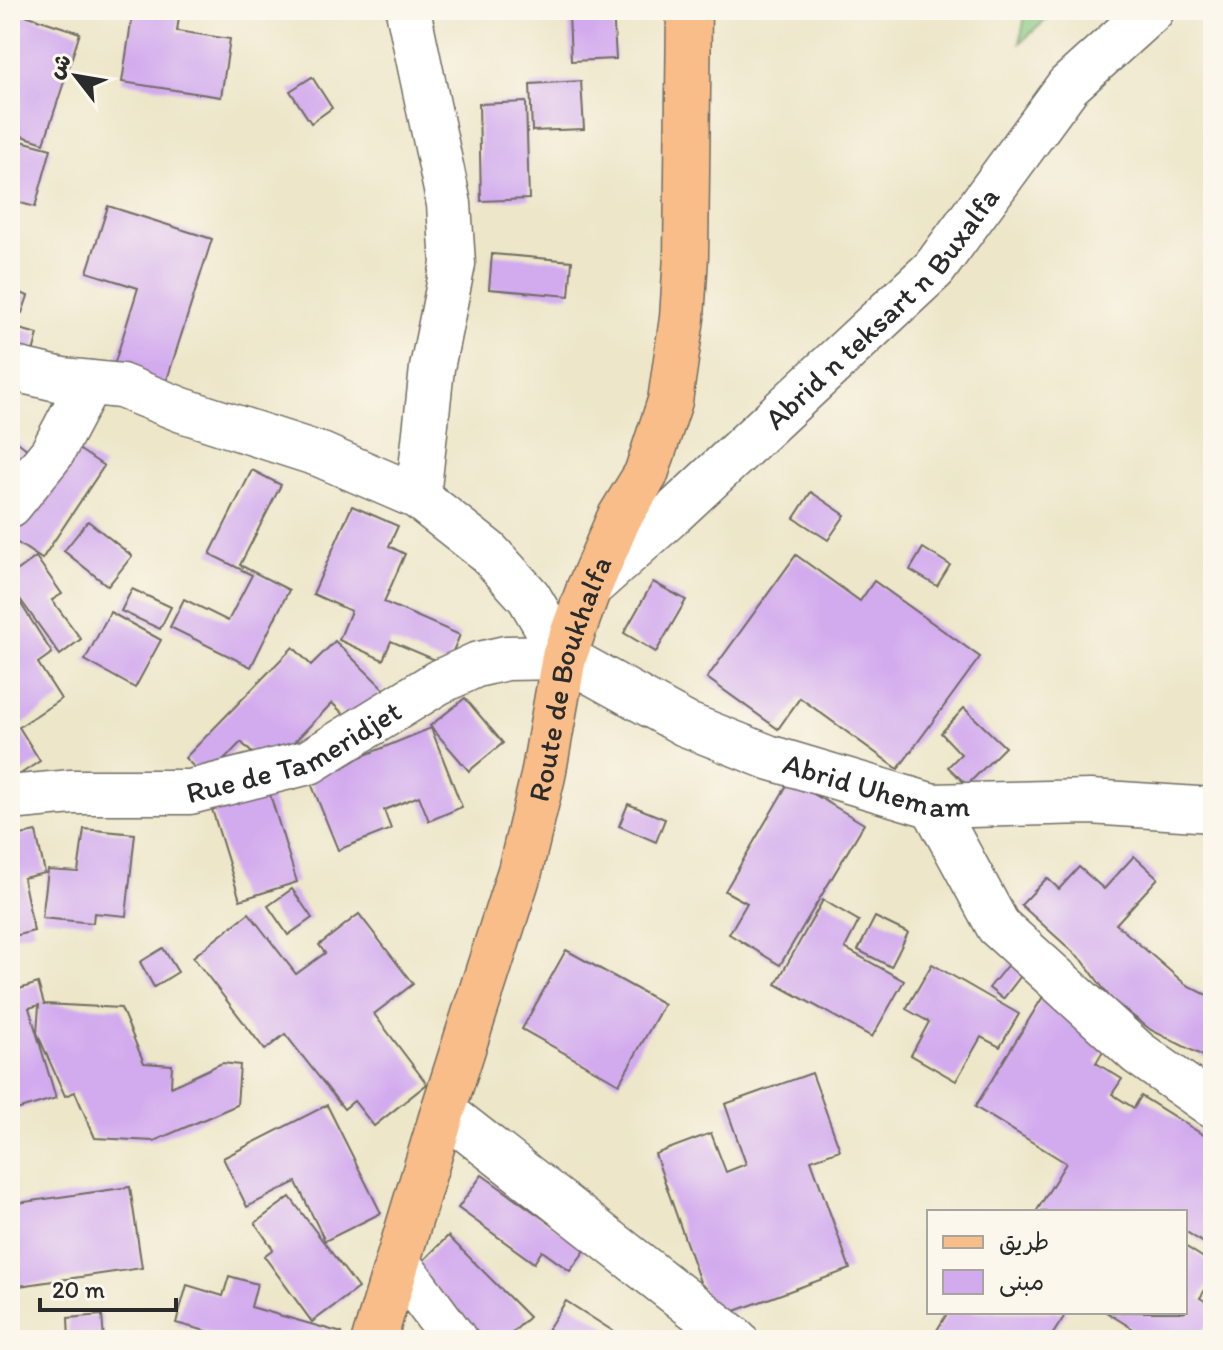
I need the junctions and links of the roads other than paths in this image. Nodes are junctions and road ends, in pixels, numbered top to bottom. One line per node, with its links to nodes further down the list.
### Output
1 (408, 10): 6 (street)
2 (689, 10): 8 (main road, Route de Boukhalfa)
3 (1152, 10): 8 (street, Abrid n teksart n Buxalfa)
4 (10, 368): 5 (street)
5 (89, 383): 6 (street); 7 (street)
6 (418, 497): 9 (street)
7 (10, 505)
8 (589, 588): 9 (main road, Route de Boukhalfa)
9 (564, 657): 10 (street, Rue de Tameridjet); 11 (street, Abrid Uhemam); 14 (main road, Route de Boukhalfa)
10 (10, 798)
11 (933, 806): 12 (street, Abrid Uhemam); 13 (street)
12 (1213, 810)
13 (1213, 1106)
14 (443, 1111): 15 (main road, Route de Boukhalfa); 18 (street)
15 (398, 1263): 16 (main road, Route de Boukhalfa); 17 (street)
16 (374, 1340)
17 (455, 1340)
18 (736, 1340)

